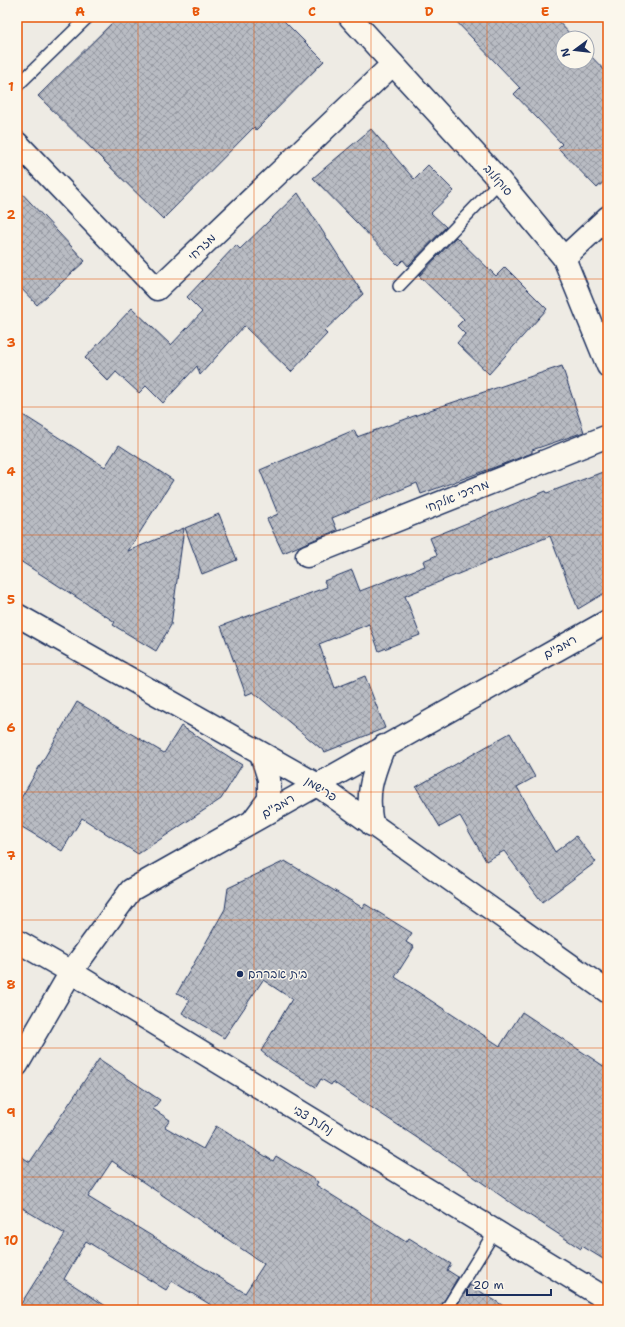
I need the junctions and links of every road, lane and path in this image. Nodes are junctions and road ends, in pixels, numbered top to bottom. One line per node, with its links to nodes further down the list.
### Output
1 (88, 17): 4 (lane)
2 (358, 20): 3 (street, סוקולוב)
3 (393, 64): 5 (street, מזרחי); 6 (street, סוקולוב)
4 (17, 86)
5 (17, 143)
6 (500, 181): 8 (street, סוקולוב); 9 (lane)
7 (608, 217): 8 (street)
8 (564, 258): 10 (street, סוקולוב)
9 (399, 286)
10 (608, 366)
11 (608, 436): 12 (street, מרדכי אלקחי)
12 (307, 556)
13 (17, 615): 16 (street, פרישמן)
14 (608, 621): 15 (street, רמב"ם)
15 (384, 746): 17 (street, רמב"ם); 19 (street)
16 (261, 754): 17 (street, פרישמן); 18 (street)
17 (316, 784): 18 (street, רמב"ם); 19 (street, פרישמן)
18 (254, 820): 21 (street, רמב"ם)
19 (372, 825): 22 (street, פרישמן)
20 (17, 942): 21 (street, נחלת צבי)
21 (71, 972): 23 (street, רמב"ם); 24 (street, נחלת צבי)
22 (608, 992)
23 (17, 1065)
24 (495, 1231): 25 (street, נחלת צבי); 26 (lane)
25 (608, 1300)
26 (446, 1310)

